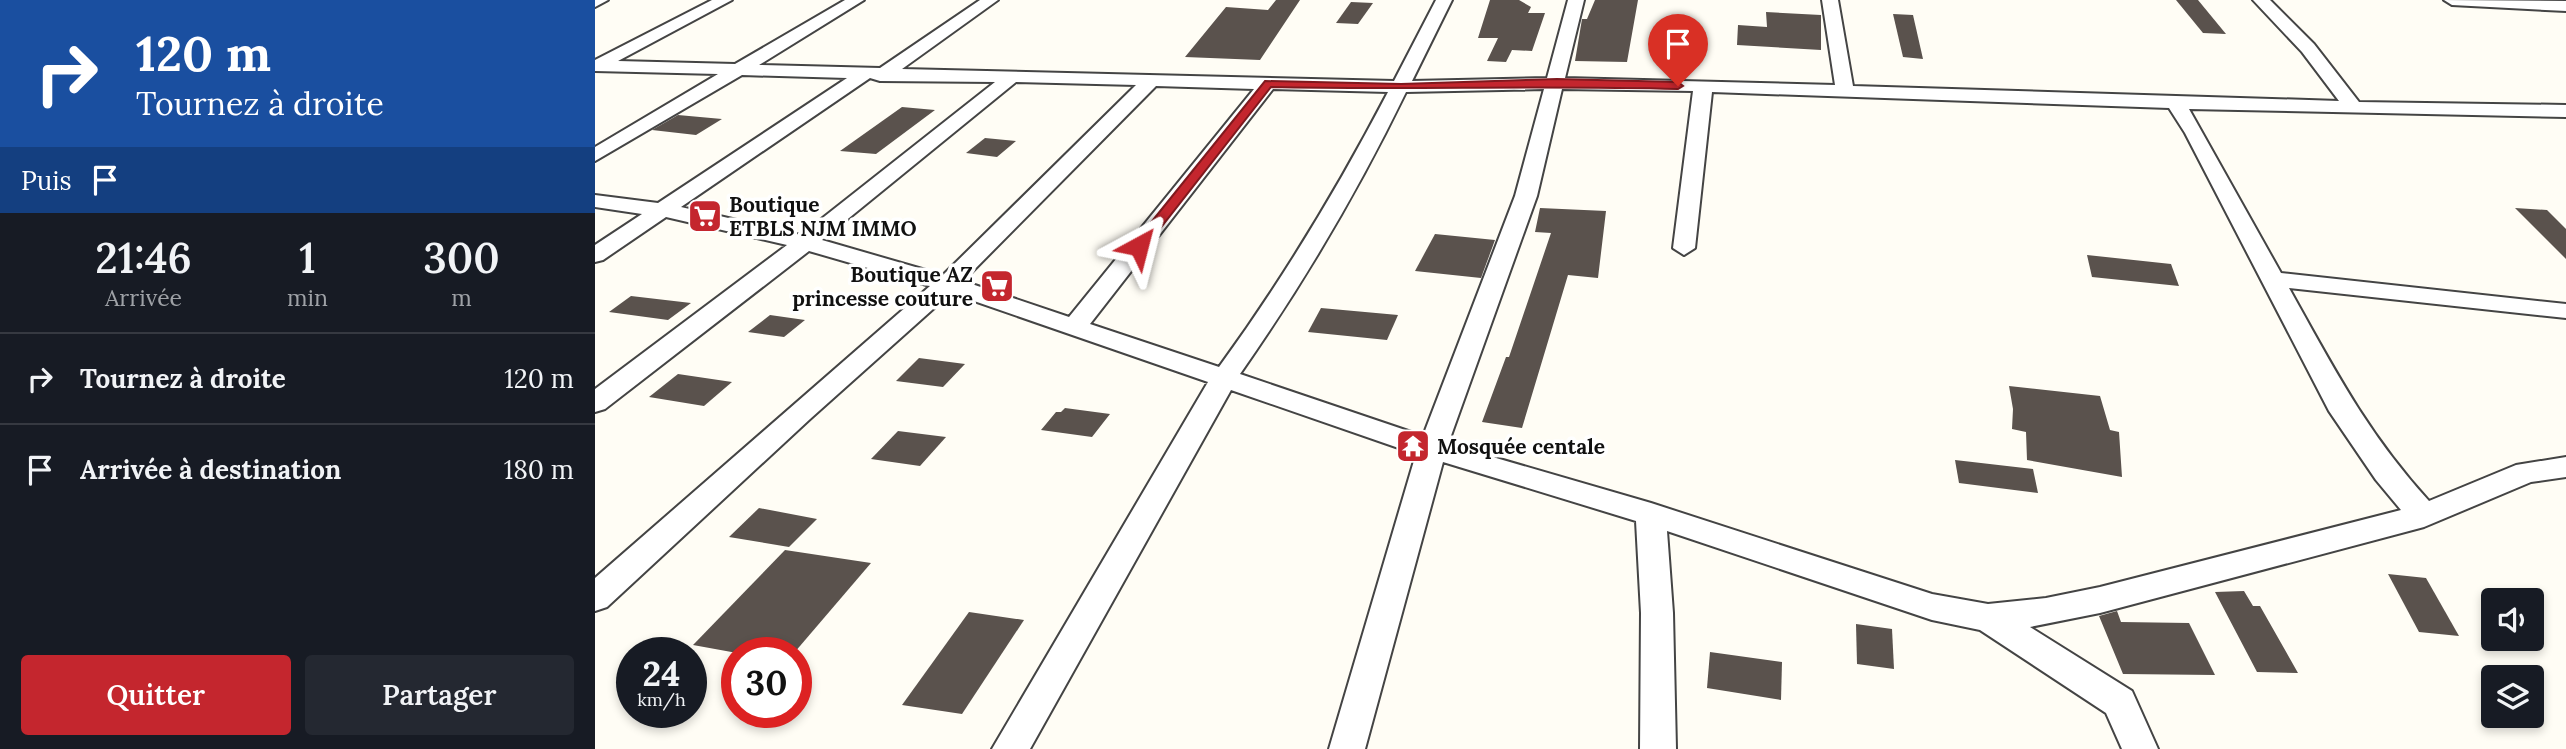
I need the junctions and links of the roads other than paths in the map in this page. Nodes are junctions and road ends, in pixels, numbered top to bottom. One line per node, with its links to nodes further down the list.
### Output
1 (724, 0): 10 (street)
2 (856, 0): 11 (street)
3 (990, 0): 12 (street)
4 (1444, 0): 17 (street)
5 (1576, 0): 15 (street)
6 (1831, 0): 19 (street)
7 (2261, 0): 21 (street)
8 (2452, 0): 9 (street)
9 (2566, 6)
10 (595, 66): 11 (street)
11 (743, 70): 12 (street); 23 (street)
12 (871, 75): 13 (street); 25 (street)
13 (1012, 77): 14 (street); 26 (street)
14 (1153, 79): 16 (street); 30 (street)
15 (1557, 82): 17 (street); 18 (street); 35 (street)
16 (1268, 83): 17 (street); 32 (street)
17 (1401, 87): 33 (street)
18 (1703, 87): 19 (street); 27 (street)
19 (1845, 92): 20 (street)
20 (2176, 104): 21 (street); 29 (street)
21 (2353, 107): 22 (street)
22 (2566, 111)
23 (595, 155)
24 (595, 201): 25 (street)
25 (665, 210): 26 (street); 28 (street)
26 (805, 243): 30 (street); 34 (street)
27 (1684, 248)
28 (595, 256)
29 (2272, 279): 31 (street); 38 (street)
30 (947, 284): 32 (street); 39 (street)
31 (2566, 311)
32 (1074, 327): 33 (street)
33 (1223, 380): 35 (street); 41 (street)
34 (595, 403)
35 (1432, 449): 37 (street); 42 (street)
36 (2566, 467): 38 (street)
37 (1651, 514): 40 (street); 43 (street)
38 (2424, 516): 40 (street)
39 (595, 598)
40 (1988, 618): 44 (street)
41 (1010, 749)
42 (1347, 749)
43 (1658, 749)
44 (2140, 749)

